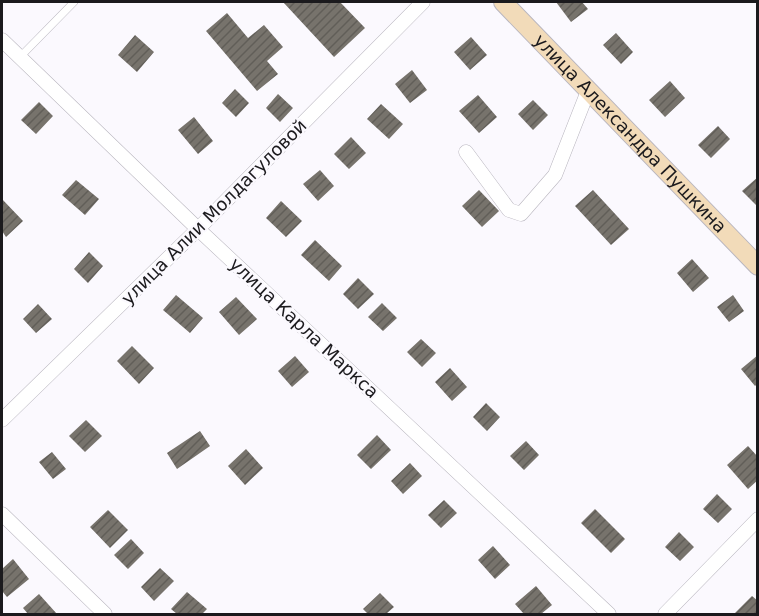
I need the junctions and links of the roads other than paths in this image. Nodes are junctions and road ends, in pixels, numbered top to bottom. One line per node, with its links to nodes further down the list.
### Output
1 (74, 2): 5 (lane)
2 (423, 2): 8 (street, улица Алии Молдагуловой)
3 (503, 2): 6 (street, улица Александра Пушкина)
4 (2, 40): 5 (street, улица Карла Маркса)
5 (20, 57): 8 (street, улица Карла Маркса)
6 (588, 91): 7 (street); 9 (street, улица Александра Пушкина)
7 (466, 152)
8 (198, 229): 10 (street, улица Алии Молдагуловой); 14 (street, улица Карла Маркса)
9 (758, 266)
10 (2, 420)
11 (2, 514): 13 (street)
12 (758, 519): 15 (street)
13 (105, 615)
14 (609, 615)
15 (664, 615)

